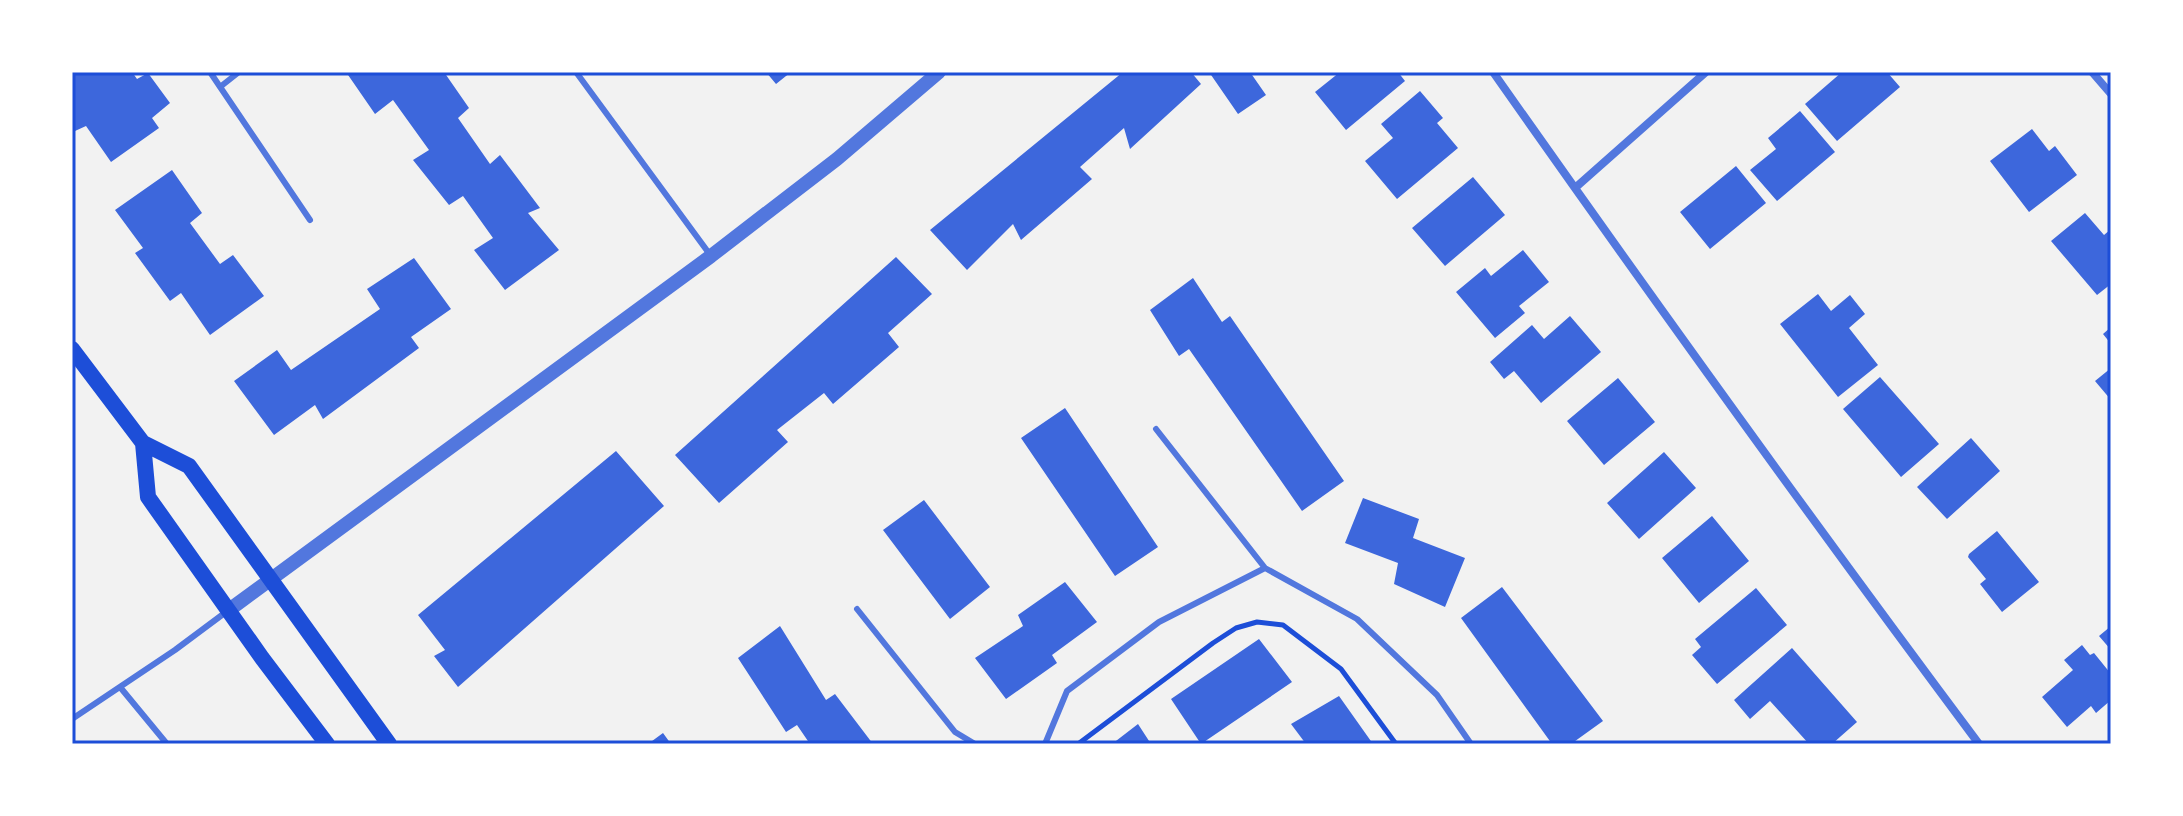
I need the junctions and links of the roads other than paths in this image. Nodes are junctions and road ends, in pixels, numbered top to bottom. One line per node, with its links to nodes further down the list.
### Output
1 (210, 72): 8 (lane)
2 (239, 72): 8 (lane)
3 (576, 72): 12 (lane)
4 (939, 72): 12 (street)
5 (1493, 72): 10 (street)
6 (1706, 72): 10 (street)
7 (2092, 72): 9 (street)
8 (220, 87): 11 (lane)
9 (2111, 94)
10 (1575, 188): 28 (street)
11 (310, 220)
12 (711, 256): 17 (street)
13 (72, 349): 15 (main road)
14 (1156, 429): 16 (lane)
15 (143, 443): 17 (main road); 19 (main road)
16 (1265, 568): 26 (lane); 27 (lane)
17 (272, 579): 19 (street); 24 (main road)
18 (857, 609): 25 (lane)
19 (229, 610): 20 (lane); 23 (main road)
20 (120, 687): 21 (lane); 22 (lane)
21 (72, 719)
22 (167, 744)
23 (327, 744)
24 (389, 744)
25 (975, 744)
26 (1045, 744)
27 (1471, 744)
28 (1979, 744)

